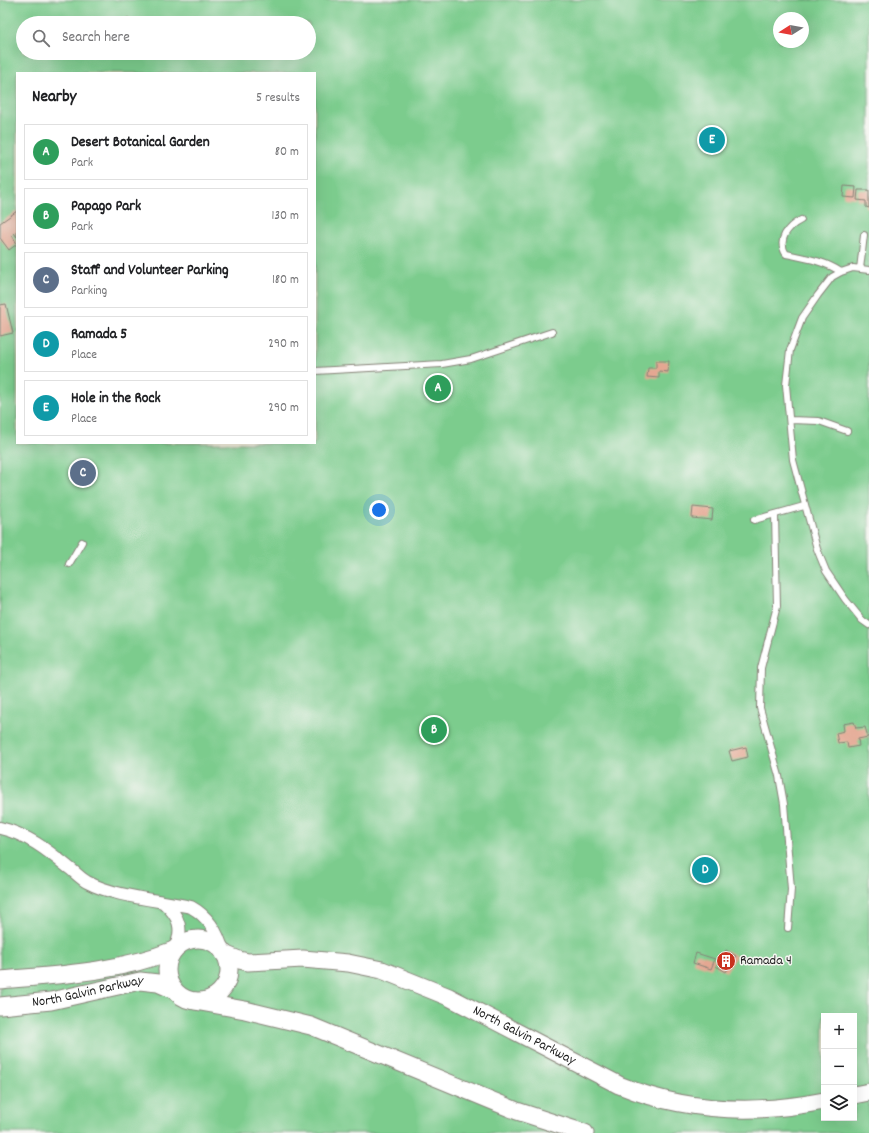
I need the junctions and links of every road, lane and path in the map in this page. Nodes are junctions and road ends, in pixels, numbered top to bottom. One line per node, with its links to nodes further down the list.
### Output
1 (801, 220): 5 (lane)
2 (864, 235): 3 (lane)
3 (860, 268): 4 (lane); 5 (lane)
4 (869, 270)
5 (841, 272): 8 (lane)
6 (552, 332): 7 (lane)
7 (316, 371)
8 (790, 420): 9 (lane); 10 (lane)
9 (847, 431)
10 (804, 506): 11 (lane); 15 (lane)
11 (775, 515): 12 (lane); 18 (lane)
12 (754, 520)
13 (82, 542): 14 (lane)
14 (69, 564)
15 (869, 625)
16 (0, 828): 17 (street)
17 (164, 903): 19 (street); 20 (street)
18 (788, 928)
19 (174, 949): 20 (main road); 21 (main road, North Galvin Parkway); 22 (main road)
20 (224, 953): 23 (main road); 27 (main road, North Galvin Parkway)
21 (0, 980)
22 (174, 990): 23 (main road); 24 (main road, North Galvin Parkway)
23 (195, 1001): 28 (main road)
24 (0, 1006)
25 (869, 1092): 26 (main road)
26 (857, 1094)
27 (821, 1101)
28 (584, 1133)

